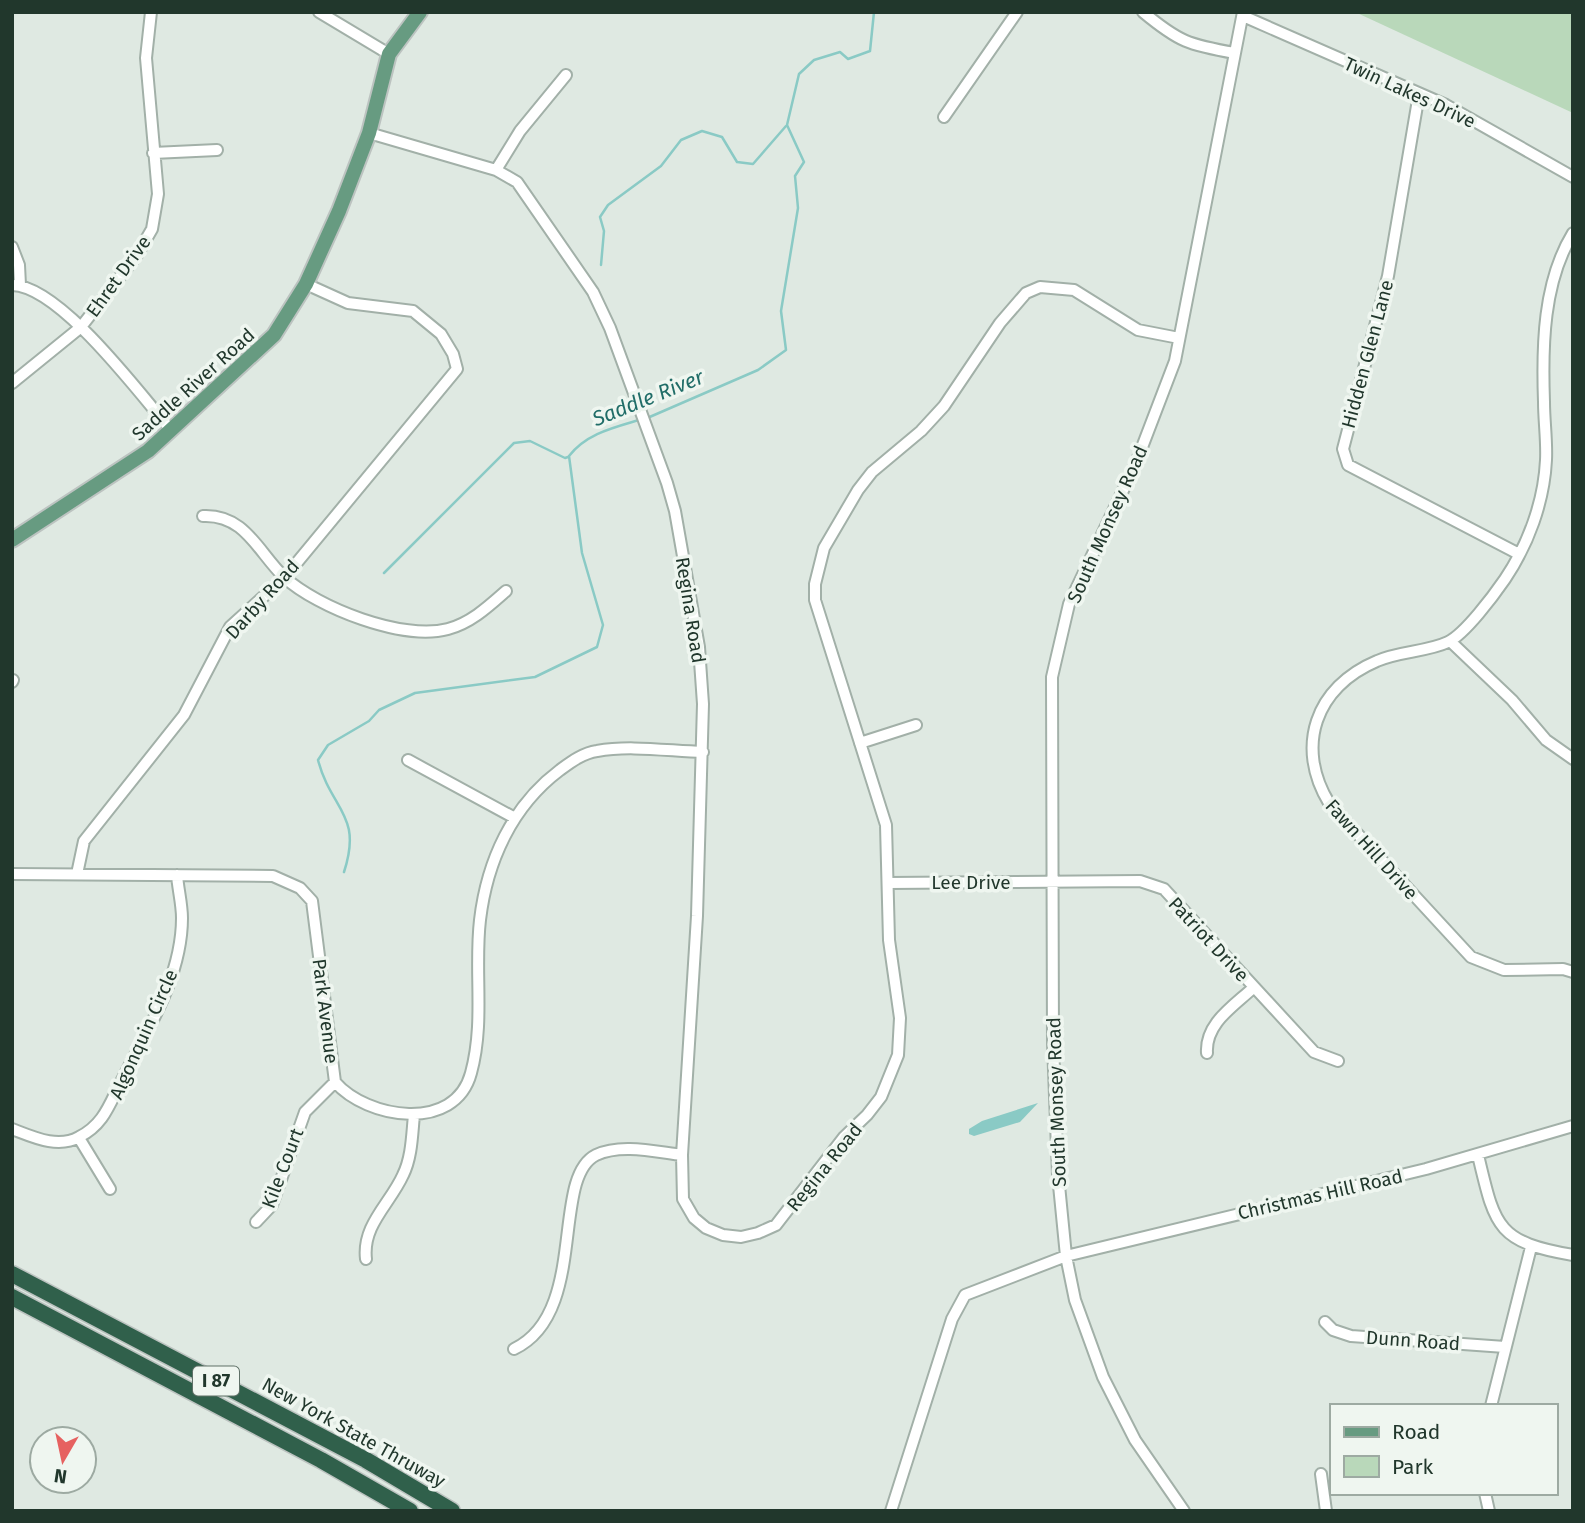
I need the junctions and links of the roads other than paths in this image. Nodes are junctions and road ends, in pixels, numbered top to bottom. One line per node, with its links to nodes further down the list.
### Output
1 (151, 12): 14 (street, Ehret Drive)
2 (319, 12): 8 (street)
3 (420, 12): 8 (main road, Saddle River Road)
4 (1017, 12): 11 (street)
5 (1143, 12): 7 (street)
6 (1243, 14): 7 (street, South Monsey Road); 10 (street, Twin Lakes Drive)
7 (1234, 53): 22 (street, South Monsey Road)
8 (389, 54): 12 (main road, Saddle River Road)
9 (566, 75): 15 (street)
10 (1419, 94): 16 (street, Twin Lakes Drive); 27 (street, Hidden Glen Lane)
11 (944, 117)
12 (369, 133): 15 (street, Regina Road); 20 (main road, Saddle River Road)
13 (217, 150): 14 (street)
14 (153, 153): 21 (street, Ehret Drive)
15 (496, 170): 33 (street, Regina Road)
16 (1573, 177)
17 (1573, 233): 27 (street)
18 (12, 247): 19 (street)
19 (16, 285): 21 (street)
20 (306, 285): 24 (main road, Saddle River Road); 28 (street, Darby Road)
21 (81, 327): 23 (street, Ehret Drive); 24 (street)
22 (1179, 338): 32 (street, Regina Road); 40 (street, South Monsey Road)
23 (12, 383)
24 (171, 430): 26 (main road, Saddle River Road)
25 (203, 516): 28 (street)
26 (12, 540)
27 (1519, 554): 30 (street)
28 (285, 577): 29 (street); 38 (street, Darby Road)
29 (506, 591)
30 (1450, 641): 34 (street); 42 (street, Fawn Hill Drive)
31 (916, 724): 32 (street)
32 (860, 743): 41 (street, Regina Road)
33 (703, 752): 36 (street, Park Avenue); 51 (street, Regina Road)
34 (1573, 759)
35 (408, 760): 36 (street)
36 (513, 817): 47 (street, Park Avenue)
37 (12, 874): 38 (street, Park Avenue)
38 (76, 874): 39 (street, Park Avenue)
39 (177, 875): 46 (street, Park Avenue); 50 (street, Algonquin Circle)
40 (1053, 882): 41 (street, Lee Drive); 43 (street, Patriot Drive); 57 (street, South Monsey Road)
41 (888, 883): 51 (street, Regina Road)
42 (1573, 972)
43 (1254, 987): 44 (street); 45 (street, Patriot Drive)
44 (1207, 1053)
45 (1338, 1062)
46 (335, 1082): 47 (street, Park Avenue); 54 (street, Kile Court)
47 (414, 1115): 58 (street)
48 (1573, 1126): 52 (street, Christmas Hill Road)
49 (12, 1129): 50 (street)
50 (79, 1138): 53 (street)
51 (682, 1155): 63 (street)
52 (1478, 1155): 55 (street); 57 (street, Christmas Hill Road)
53 (110, 1189)
54 (256, 1222)
55 (1531, 1247): 56 (street); 62 (street)
56 (1573, 1255)
57 (1066, 1256): 68 (street, Christmas Hill Road); 69 (street, South Monsey Road)
58 (366, 1259)
59 (12, 1274): 67 (highway, New York State Thruway / I 87)
60 (12, 1297): 66 (highway, I 87)
61 (1325, 1322): 62 (street, Dunn Road)
62 (1504, 1347): 64 (street)
63 (514, 1349)
64 (1492, 1404)
65 (1321, 1474): 70 (street)
66 (405, 1508)
67 (452, 1511)
68 (891, 1511)
69 (1184, 1511)
70 (1326, 1511)

